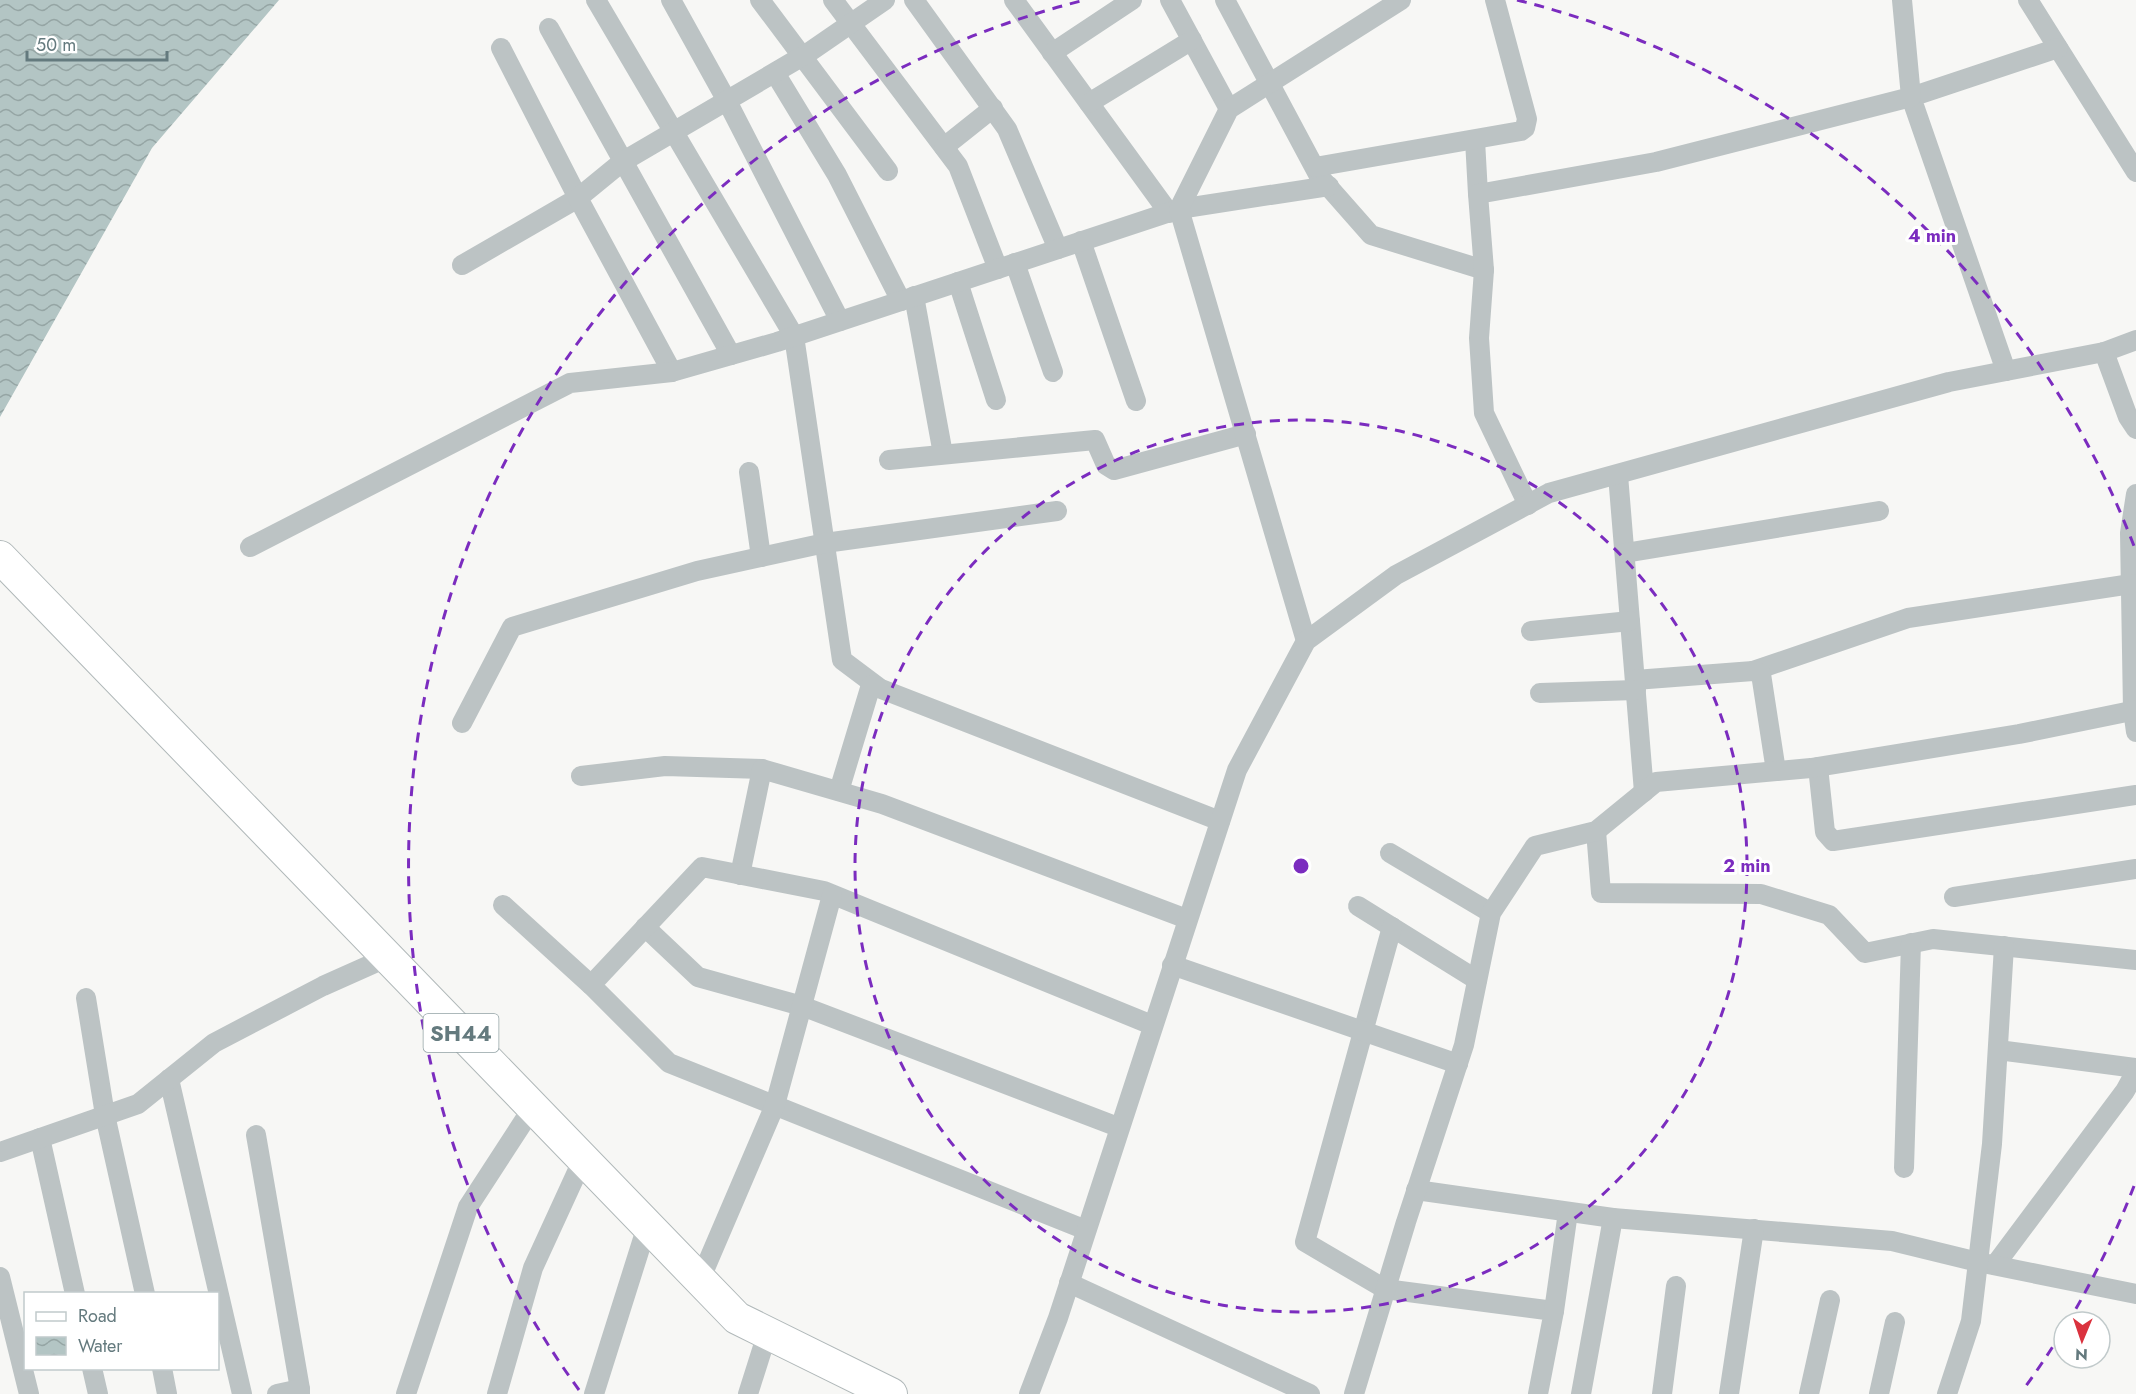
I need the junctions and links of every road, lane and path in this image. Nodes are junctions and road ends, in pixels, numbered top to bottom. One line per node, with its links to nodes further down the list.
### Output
1 (596, 0): 29 (street)
2 (671, 0): 25 (street)
3 (760, 0): 21 (street)
4 (833, 0): 15 (street)
5 (885, 0): 15 (street)
6 (914, 0): 27 (street)
7 (1132, 0): 20 (street)
8 (1170, 0): 17 (street)
9 (1225, 0): 23 (street)
10 (1401, 0): 23 (street)
11 (1495, 0): 30 (street)
12 (1902, 0): 24 (street)
13 (2028, 0): 19 (street)
14 (1016, 1): 20 (street)
15 (851, 24): 21 (street); 31 (street)
16 (549, 28): 32 (street)
17 (1192, 40): 26 (street); 28 (street)
18 (501, 48): 38 (street)
19 (2058, 48): 24 (street); 35 (street)
20 (1052, 53): 26 (street)
21 (802, 57): 22 (street); 34 (street)
22 (775, 73): 25 (street); 46 (street)
23 (1270, 83): 28 (street); 33 (street)
24 (1911, 97): 37 (street); 52 (street)
25 (727, 100): 29 (street); 47 (street)
26 (1089, 103): 39 (street)
27 (993, 108): 31 (street); 41 (street)
28 (1229, 108): 39 (street)
29 (675, 130): 32 (street); 48 (street)
30 (1475, 140): 33 (street); 37 (street)
31 (944, 147): 43 (street)
32 (622, 162): 38 (street); 51 (street)
33 (1315, 167): 36 (street)
34 (888, 171)
35 (2136, 172)
36 (1329, 186): 39 (street); 44 (street)
37 (1478, 194): 44 (street)
38 (578, 198): 42 (street); 53 (street)
39 (1174, 211): 40 (street); 58 (street)
40 (1081, 241): 41 (street); 56 (street)
41 (1058, 249): 43 (street)
42 (462, 265)
43 (1007, 266): 45 (street); 54 (street)
44 (1484, 270): 64 (street)
45 (958, 282): 46 (street); 55 (street)
46 (908, 298): 47 (street); 59 (street)
47 (840, 321): 48 (street)
48 (794, 336): 51 (street); 67 (street)
49 (2136, 340): 50 (street)
50 (2104, 352): 52 (street); 57 (street)
51 (731, 355): 53 (street)
52 (2006, 371): 62 (street)
53 (672, 372): 68 (street)
54 (1053, 372)
55 (996, 400)
56 (1136, 400)
57 (2136, 429)
58 (1246, 434): 59 (street); 75 (street)
59 (944, 454): 60 (street)
60 (889, 460)
61 (748, 472): 71 (street)
62 (1618, 474): 64 (street); 69 (street)
63 (2136, 494): 72 (street)
64 (1528, 505): 75 (street)
65 (1057, 511): 67 (street)
66 (1879, 511): 69 (street)
67 (825, 543): 71 (street); 78 (street)
68 (250, 547)
69 (1624, 553): 73 (street)
70 (0, 557): 105 (main road, SH44)
71 (761, 557): 81 (street)
72 (2131, 584): 76 (street); 80 (street)
73 (1630, 621): 74 (street); 77 (street)
74 (1530, 631)
75 (1306, 641): 90 (street)
76 (1753, 671): 77 (street); 85 (street)
77 (1635, 685): 79 (street); 88 (street)
78 (878, 687): 87 (street); 90 (street)
79 (1540, 693)
80 (2134, 710): 82 (street); 83 (street)
81 (462, 723)
82 (2136, 732)
83 (1818, 766): 85 (street); 89 (street)
84 (762, 769): 86 (street); 87 (street); 94 (street)
85 (1776, 771): 88 (street)
86 (581, 776)
87 (839, 791): 100 (street)
88 (1644, 792): 91 (street)
89 (2136, 795)
90 (1220, 821): 100 (street)
91 (1596, 831): 99 (street); 103 (street)
92 (1390, 853): 99 (street)
93 (2136, 869): 96 (street)
94 (740, 875): 95 (street); 101 (street)
95 (832, 895): 111 (street); 112 (street)
96 (1954, 897)
97 (503, 905): 109 (street)
98 (1358, 906): 102 (street)
99 (1491, 913): 108 (street)
100 (1187, 919): 107 (street)
101 (645, 927): 109 (street); 111 (street)
102 (1392, 927): 108 (street); 113 (street)
103 (1911, 943): 104 (street); 126 (street)
104 (2004, 946): 106 (street); 114 (street)
105 (388, 957): 117 (street); 119 (main road, SH44)
106 (2136, 960)
107 (1172, 965): 112 (street); 113 (street)
108 (1477, 980): 115 (street)
109 (591, 985): 118 (street)
110 (87, 998): 120 (street)
111 (802, 1006): 118 (street); 121 (street)
112 (1152, 1025): 121 (street)
113 (1363, 1031): 115 (street); 138 (street)
114 (1998, 1050): 116 (street); 133 (street)
115 (1458, 1064): 127 (street)
116 (2136, 1070): 133 (street)
117 (169, 1079): 120 (street); 141 (street)
118 (776, 1105): 132 (street); 135 (street)
119 (533, 1107): 125 (main road, SH44); 156 (street)
120 (105, 1115): 123 (street); 140 (street)
121 (1118, 1127): 132 (street)
122 (256, 1135): 150 (street)
123 (40, 1138): 124 (street); 139 (street)
124 (0, 1152)
125 (582, 1159): 130 (main road, SH44); 157 (street)
126 (1904, 1168)
127 (1416, 1190): 128 (street); 138 (street)
128 (1568, 1212): 129 (street); 145 (street)
129 (1613, 1218): 131 (street); 165 (street)
130 (647, 1226): 135 (main road, SH44); 158 (street)
131 (1754, 1228): 133 (street); 167 (street)
132 (1086, 1230): 136 (street)
133 (1987, 1263): 142 (street); 170 (street)
134 (0, 1277): 151 (street)
135 (700, 1280): 147 (main road, SH44)
136 (1069, 1283): 161 (street); 162 (street)
137 (1676, 1286): 166 (street)
138 (1385, 1289): 145 (street); 163 (street)
139 (75, 1292)
140 (145, 1292)
141 (218, 1292)
142 (2136, 1294)
143 (219, 1295): 154 (street)
144 (1830, 1300): 168 (street)
145 (1554, 1311): 164 (street)
146 (1895, 1322): 169 (street)
147 (768, 1334): 159 (street); 160 (main road, SH44)
148 (92, 1370): 152 (street)
149 (162, 1370): 153 (street)
150 (300, 1392): 155 (street)
151 (29, 1394)
152 (98, 1394)
153 (167, 1394)
154 (242, 1394)
155 (277, 1394)
156 (406, 1394)
157 (497, 1394)
158 (594, 1394)
159 (748, 1394)
160 (891, 1394)
161 (1029, 1394)
162 (1310, 1394)
163 (1353, 1394)
164 (1538, 1394)
165 (1581, 1394)
166 (1662, 1394)
167 (1729, 1394)
168 (1809, 1394)
169 (1879, 1394)
170 (1947, 1394)

